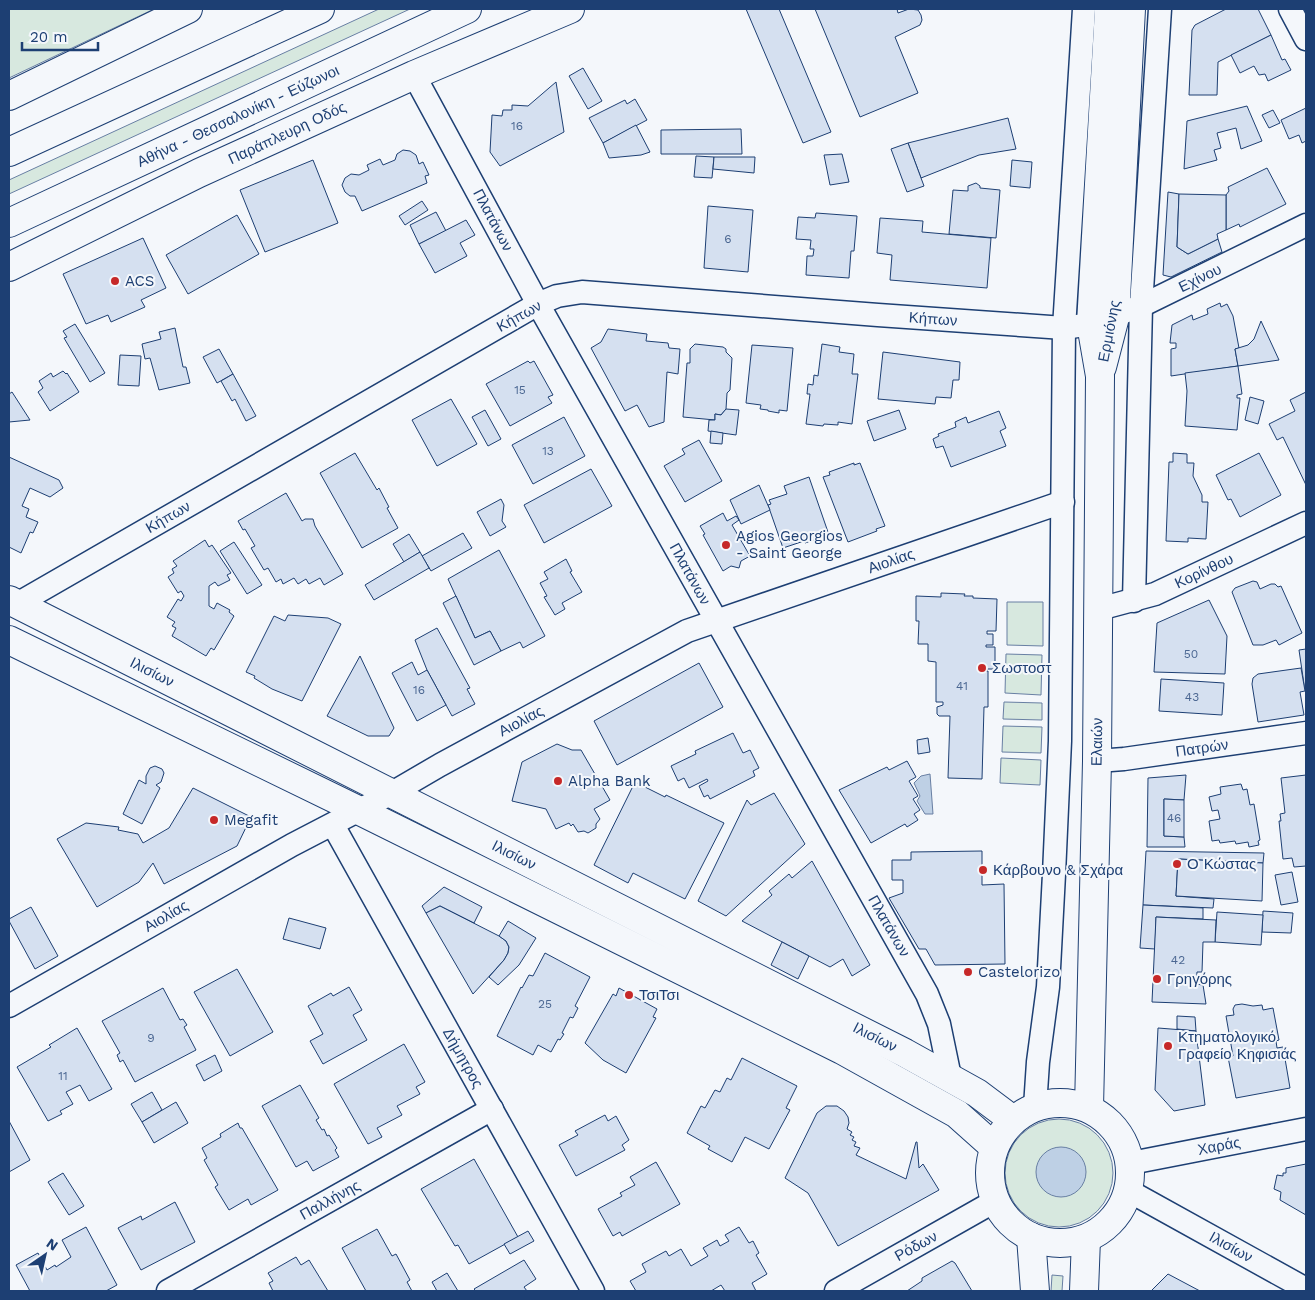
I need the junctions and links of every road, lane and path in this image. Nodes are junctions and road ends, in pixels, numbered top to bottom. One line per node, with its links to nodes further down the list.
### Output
1 (188, 9): 12 (main road)
2 (320, 9): 13 (main road)
3 (466, 9): 14 (main road, Αθήνα - Θεσσαλονίκη - Εύζωνοι)
4 (570, 9): 11 (main road, Παράπλευρη Οδός)
5 (1084, 9): 20 (street)
6 (1109, 9): 19 (main road, Ερμιόνης)
7 (1131, 9): 19 (main road, Ερμιόνης)
8 (1160, 9): 18 (street, Ερμιόνης)
9 (1290, 9): 10 (street)
10 (1306, 39)
11 (414, 75): 16 (main road, Παράπλευρη Οδός); 17 (street, Πλατάνων)
12 (9, 96)
13 (9, 152)
14 (9, 223)
15 (1306, 226): 18 (street, Εχίνου)
16 (9, 267)
17 (538, 304): 20 (street, Κήπων); 25 (street, Κήπων); 27 (street, Πλατάνων)
18 (1141, 306): 19 (street, Εχίνου); 24 (street, Ερμιόνης)
19 (1103, 321): 20 (street, Κήπων); 21 (main road, Ερμιόνης)
20 (1064, 328): 22 (street)
21 (1100, 376): 26 (main road, Ελαιών)
22 (1063, 502): 27 (street, Αιολίας); 38 (street)
23 (1306, 523): 24 (street, Κορίνθου)
24 (1134, 600): 26 (street, Κορίνθου)
25 (13, 602): 31 (main road, Ιλισίων)
26 (1099, 609): 30 (main road, Ελαιών)
27 (716, 620): 31 (street, Αιολίας); 35 (street, Πλατάνων)
28 (9, 640): 32 (main road, Ιλισίων)
29 (1306, 733): 30 (street, Πατρών)
30 (1097, 761): 36 (main road, Ελαιών)
31 (392, 794): 32 (street, Αιολίας); 35 (main road, Ιλισίων)
32 (360, 810): 33 (street, Αιολίας); 40 (main road, Ιλισίων)
33 (333, 825): 34 (street, Αιολίας); 37 (street, Δήμητρος)
34 (9, 1006)
35 (950, 1077): 38 (main road, Ιλισίων)
36 (1089, 1108): 38 (main road); 41 (main road)
37 (492, 1109): 47 (street, Παλλήνης); 48 (street, Δήμητρος)
38 (1024, 1113): 40 (main road)
39 (1306, 1129): 41 (street, Χαράς)
40 (994, 1147): 43 (main road)
41 (1131, 1163): 42 (main road)
42 (1129, 1191): 45 (main road); 46 (street, Ιλισίων)
43 (995, 1201): 44 (main road); 49 (street, Ρόδων)
44 (1032, 1237): 45 (main road); 50 (main road)
45 (1086, 1239): 51 (main road)
46 (1306, 1289)
47 (168, 1291)
48 (593, 1291)
49 (836, 1291)
50 (1035, 1291)
51 (1084, 1291)

